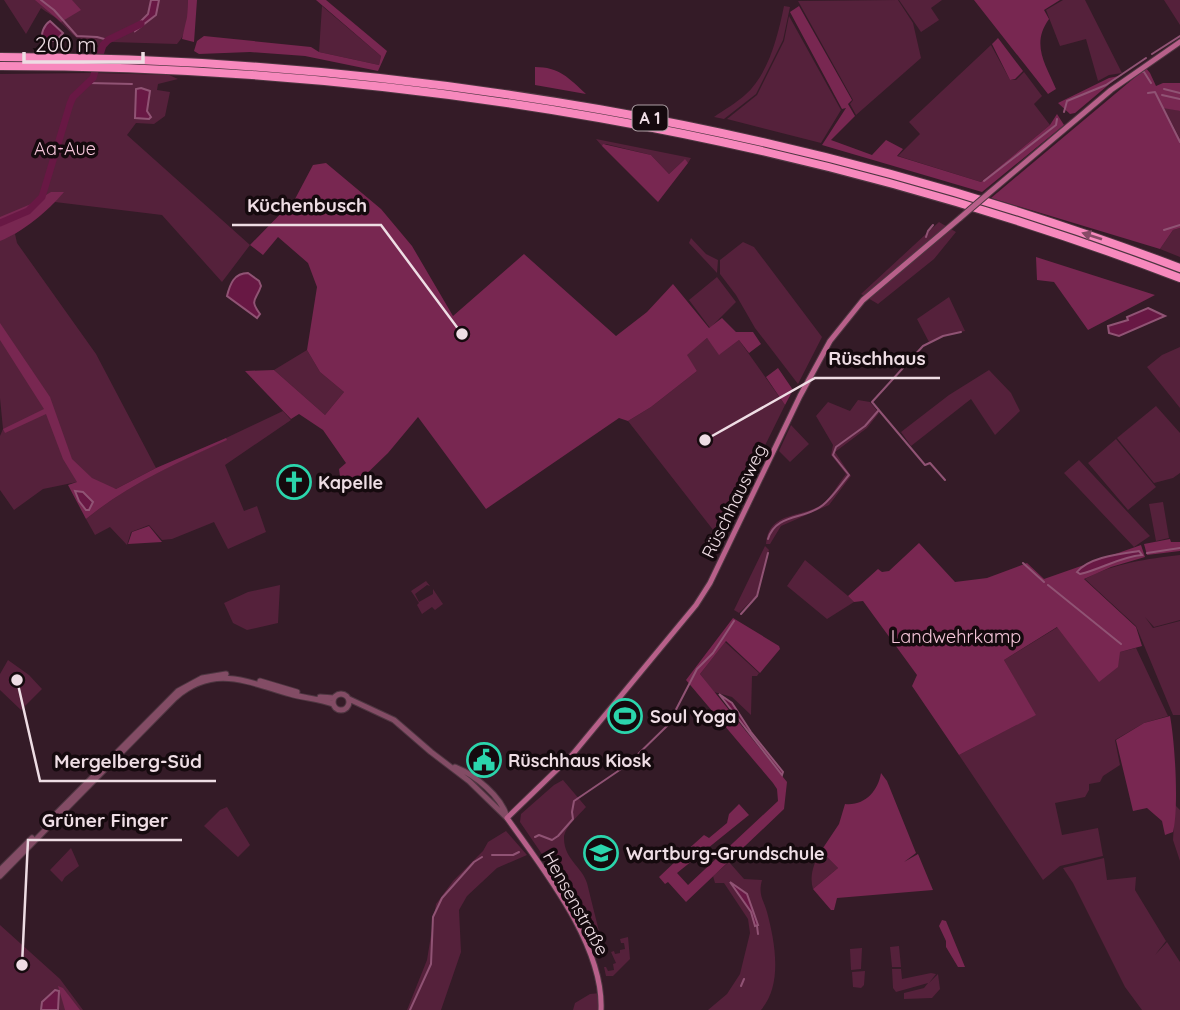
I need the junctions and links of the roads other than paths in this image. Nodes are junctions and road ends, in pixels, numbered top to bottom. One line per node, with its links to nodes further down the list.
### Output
1 (1180, 42): 12 (main road, Rüschhausweg, bridge)
2 (0, 57): 3 (highway, A 1)
3 (58, 61): 4 (highway, A 1); 5 (highway, A 1)
4 (128, 63): 6 (highway, A 1, one-way to 4); 7 (highway, A 1)
5 (0, 66)
6 (1180, 268)
7 (1180, 278)
8 (349, 699): 9 (street); 10 (street); 11 (street)
9 (334, 701): 10 (street); 13 (street); 14 (street)
10 (347, 708): 11 (street)
11 (369, 708): 12 (street)
12 (507, 818): 15 (main road, Hensenstraße)
13 (0, 870)
14 (0, 876)
15 (601, 1010)

